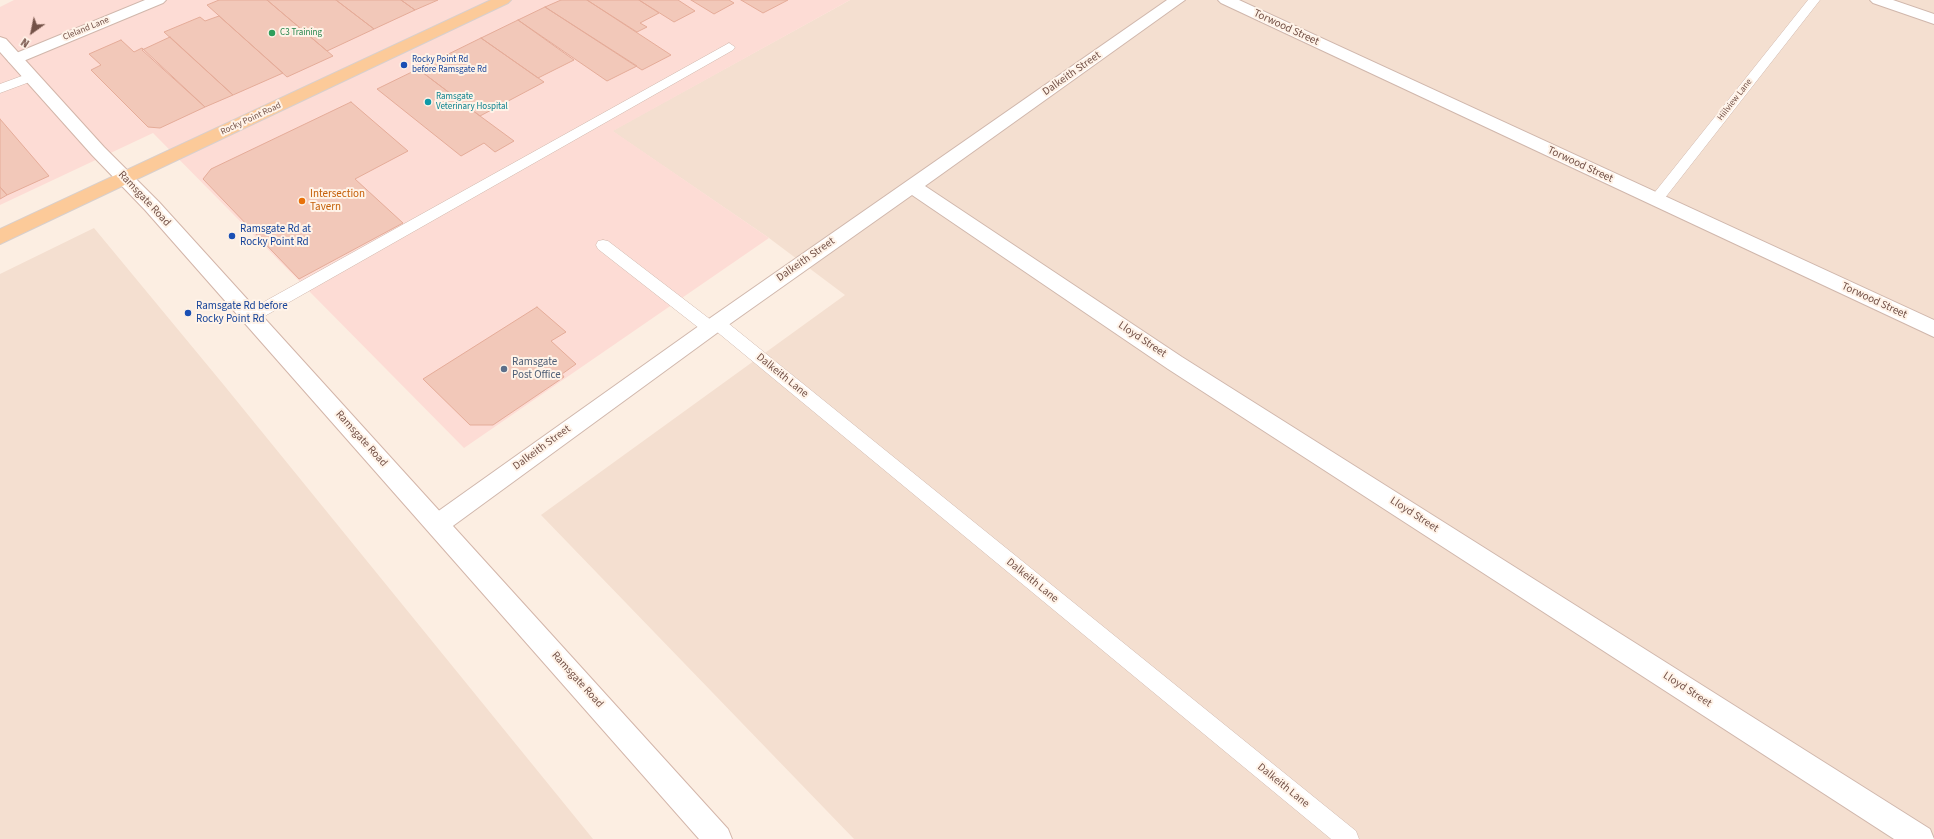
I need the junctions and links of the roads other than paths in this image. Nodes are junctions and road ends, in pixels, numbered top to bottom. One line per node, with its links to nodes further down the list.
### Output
1 (158, 0): 9 (street, Cleland Lane)
2 (503, 0): 12 (main road, Rocky Point Road)
3 (1177, 0): 13 (street, Dalkeith Street)
4 (1226, 0): 14 (street, Torwood Street)
5 (1814, 0): 14 (lane, Hiilview Lane)
6 (1878, 0): 7 (street)
7 (1934, 19)
8 (729, 48): 17 (lane)
9 (6, 53): 10 (street, Ramsgate Road)
10 (30, 77): 11 (lane); 12 (street, Ramsgate Road)
11 (0, 89)
12 (125, 178): 15 (main road, Rocky Point Road); 17 (street, Ramsgate Road)
13 (911, 186): 18 (street, Dalkeith Street); 23 (street, Lloyd Street)
14 (1656, 200): 19 (street, Torwood Street)
15 (0, 238)
16 (603, 245): 18 (lane, Dalkeith Lane)
17 (250, 317): 20 (street, Ramsgate Road)
18 (713, 325): 20 (street, Dalkeith Street); 22 (lane, Dalkeith Lane)
19 (1934, 329)
20 (438, 524): 21 (street, Ramsgate Road)
21 (718, 839)
22 (1348, 839)
23 (1920, 839)

